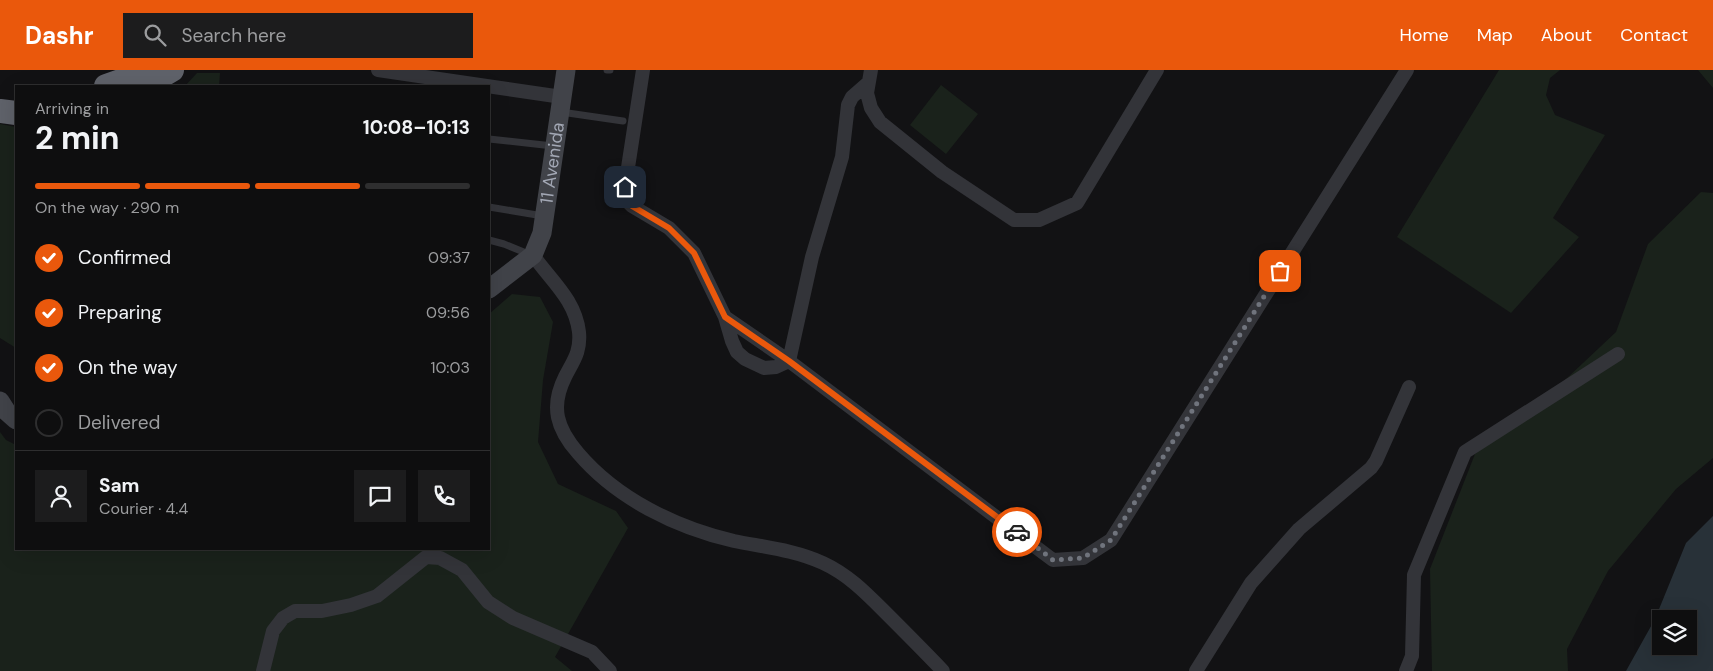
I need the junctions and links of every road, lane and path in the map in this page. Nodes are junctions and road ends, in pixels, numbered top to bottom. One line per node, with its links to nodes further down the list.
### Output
1 (143, 70): 9 (highway)
2 (172, 70): 10 (highway)
3 (378, 70): 11 (street)
4 (566, 70): 15 (street, 11 Avenida)
5 (643, 70): 26 (street)
6 (1157, 70): 8 (street)
7 (1407, 70): 28 (street)
8 (870, 76): 28 (street)
9 (109, 85)
10 (147, 85)
11 (459, 85)
12 (490, 91): 15 (street)
13 (0, 96): 14 (highway)
14 (15, 97)
15 (561, 104): 18 (lane); 20 (street, 11 Avenida)
16 (0, 111): 17 (highway)
17 (15, 113)
18 (623, 121)
19 (490, 139): 20 (lane)
20 (556, 147): 22 (street, 11 Avenida)
21 (490, 207): 22 (lane)
22 (546, 216): 24 (street, 11 Avenida)
23 (490, 240): 24 (lane)
24 (533, 256): 25 (street); 34 (street)
25 (490, 288)
26 (725, 317): 28 (street); 28 (street)
27 (1618, 354): 36 (street)
28 (789, 361)
29 (1409, 387): 35 (street)
30 (0, 401): 31 (street)
31 (15, 419)
32 (263, 671): 33 (street)
33 (610, 671)
34 (943, 671)
35 (1196, 671)
36 (1406, 671)

